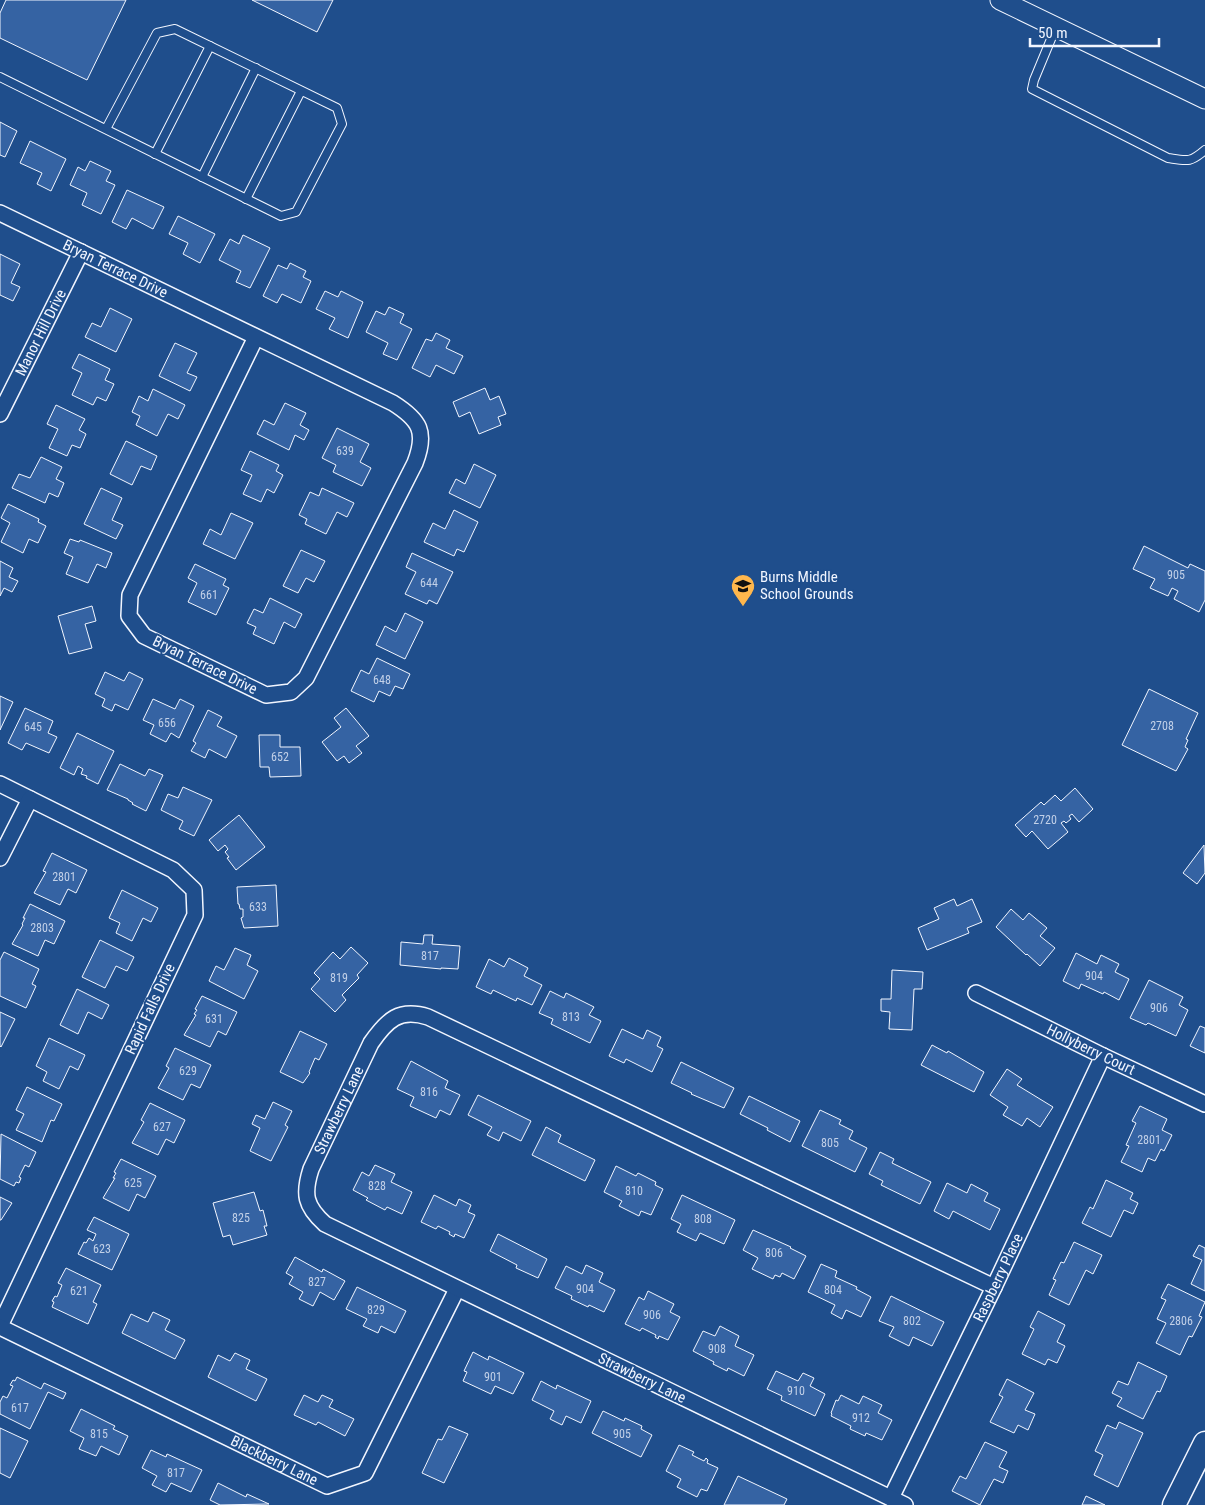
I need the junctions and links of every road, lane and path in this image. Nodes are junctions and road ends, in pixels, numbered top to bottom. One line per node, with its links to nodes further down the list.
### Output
1 (1000, 0): 2 (street)
2 (1056, 27): 7 (street); 9 (lane)
3 (210, 46): 4 (lane); 8 (lane); 10 (lane)
4 (256, 68): 6 (lane); 11 (lane)
5 (0, 77): 8 (lane)
6 (301, 90): 12 (lane); 12 (lane)
7 (1205, 99)
8 (106, 129): 10 (lane)
9 (1205, 150)
10 (155, 154): 11 (lane)
11 (202, 177): 12 (lane)
12 (246, 199)
13 (0, 213): 14 (street, Bryan Terrace Drive)
14 (81, 252): 15 (street, Bryan Terrace Drive); 16 (street, Manor Hill Drive)
15 (256, 337): 15 (street, Bryan Terrace Drive)
16 (0, 414)
17 (0, 784): 18 (street, Rapid Falls Drive)
18 (30, 799): 19 (street); 25 (street, Rapid Falls Drive)
19 (0, 858)
20 (976, 993): 21 (street, Hollyberry Court)
21 (1103, 1056): 22 (street, Hollyberry Court); 23 (street, Raspberry Place)
22 (1205, 1104)
23 (994, 1287): 24 (street, Strawberry Lane); 27 (street, Raspberry Place)
24 (457, 1289): 25 (street, Blackberry Lane); 27 (street, Strawberry Lane)
25 (0, 1327)
26 (1205, 1443): 29 (main road)
27 (891, 1498): 28 (street, Strawberry Lane)
28 (905, 1505)
29 (1174, 1505)

